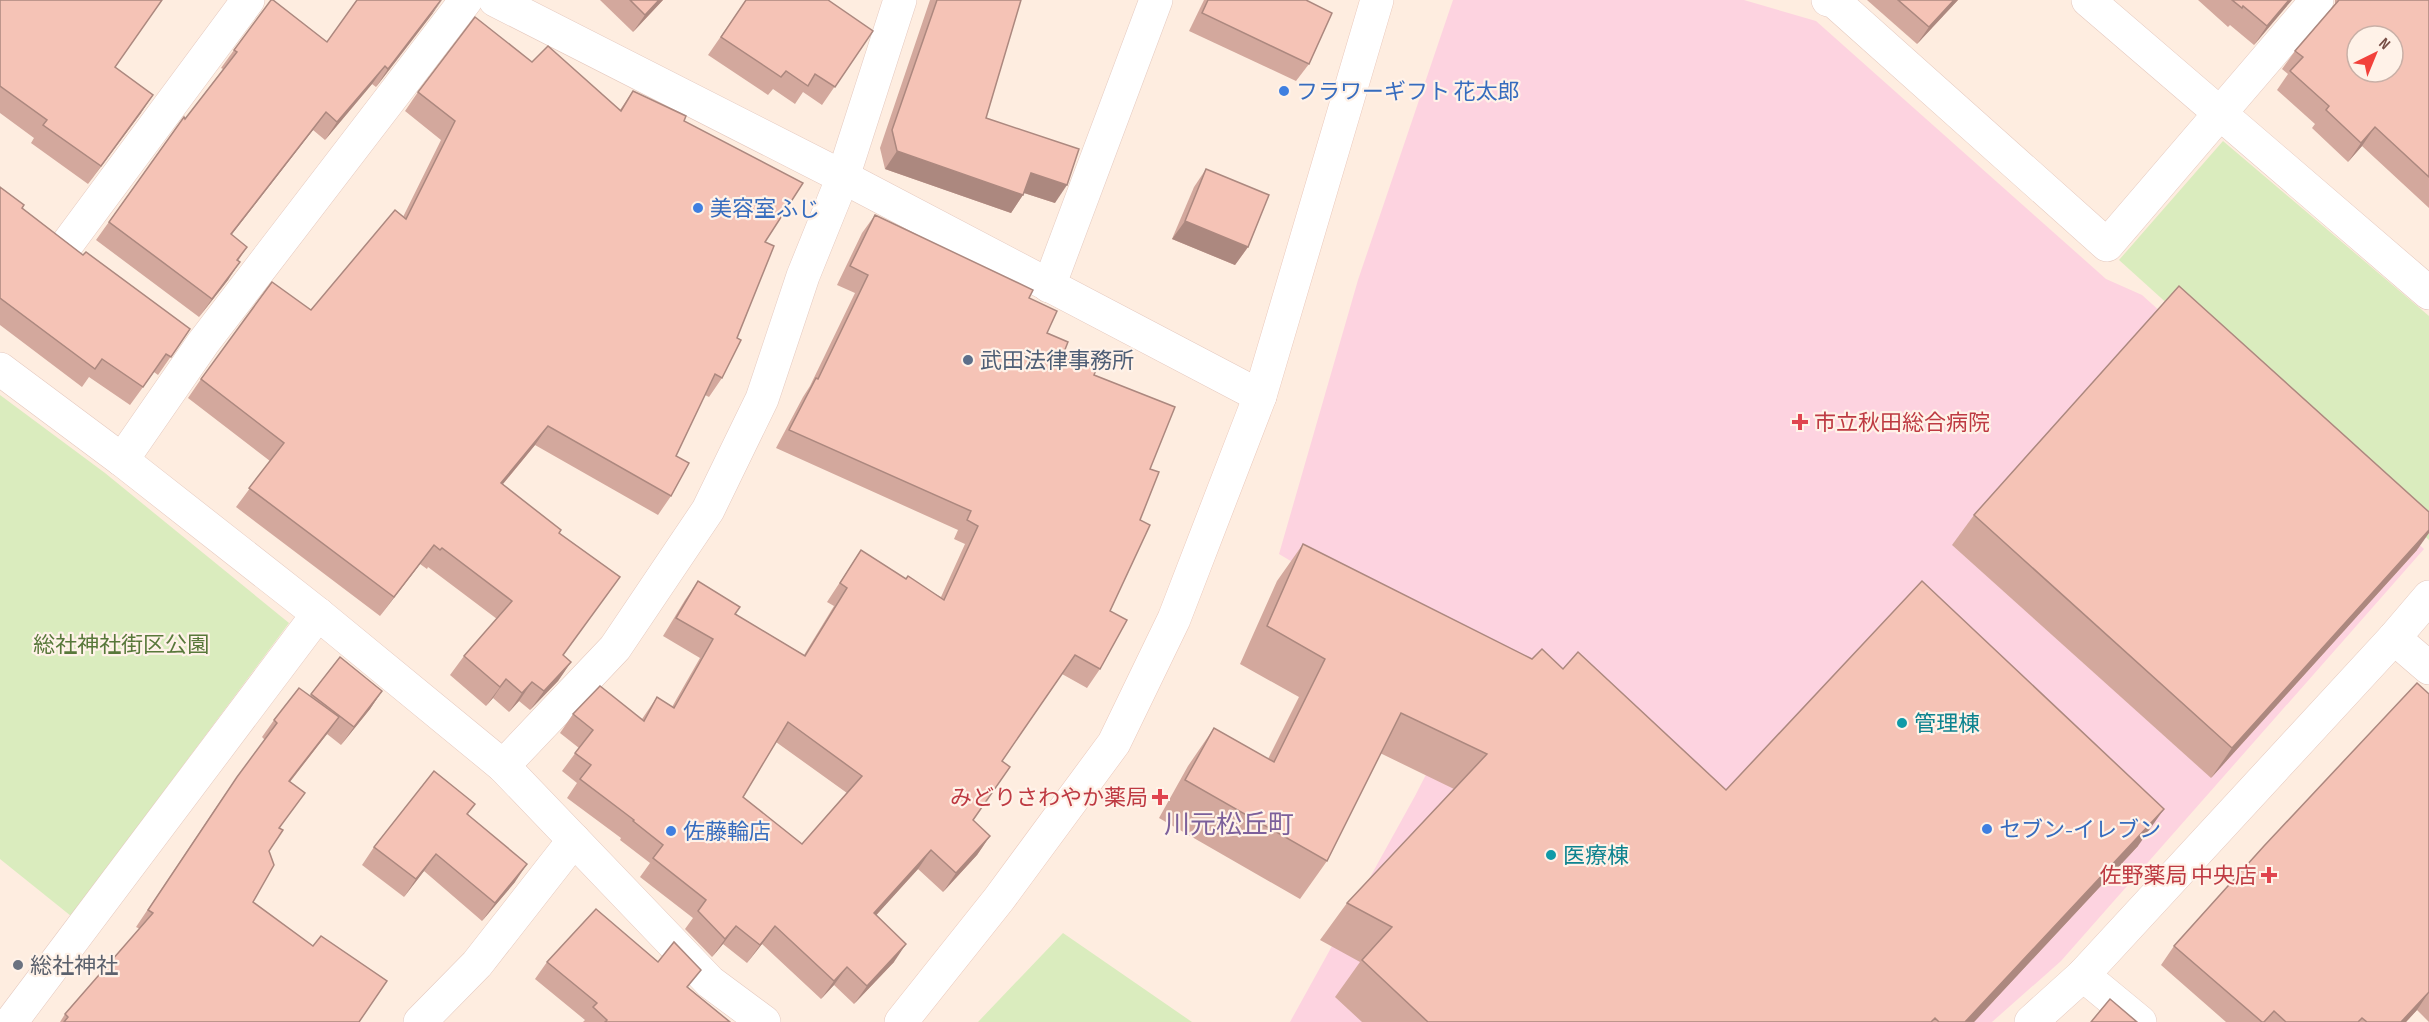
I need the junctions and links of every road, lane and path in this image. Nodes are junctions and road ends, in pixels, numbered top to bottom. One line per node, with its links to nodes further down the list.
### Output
1 (248, 0): 12 (street)
2 (466, 0): 17 (street)
3 (495, 0): 11 (street)
4 (900, 0): 11 (street)
5 (1156, 0): 13 (street)
6 (1377, 0): 16 (street)
7 (1828, 0): 10 (street)
8 (2088, 0): 10 (street)
9 (2317, 0): 10 (street)
10 (2220, 113): 14 (street)
11 (843, 177): 13 (street); 22 (street)
12 (43, 224)
13 (1048, 286): 16 (street)
14 (2429, 293)
15 (0, 369): 17 (street)
16 (1260, 396): 28 (street)
17 (122, 460): 19 (street)
18 (2429, 597): 20 (street)
19 (318, 614): 22 (street); 25 (street)
20 (2394, 638): 21 (street); 24 (street)
21 (2429, 668)
22 (503, 766): 23 (street)
23 (574, 840): 26 (street); 27 (street)
24 (2083, 975): 29 (street); 30 (street)
25 (11, 1022)
26 (420, 1022)
27 (764, 1022)
28 (902, 1022)
29 (2031, 1022)
30 (2140, 1022)

